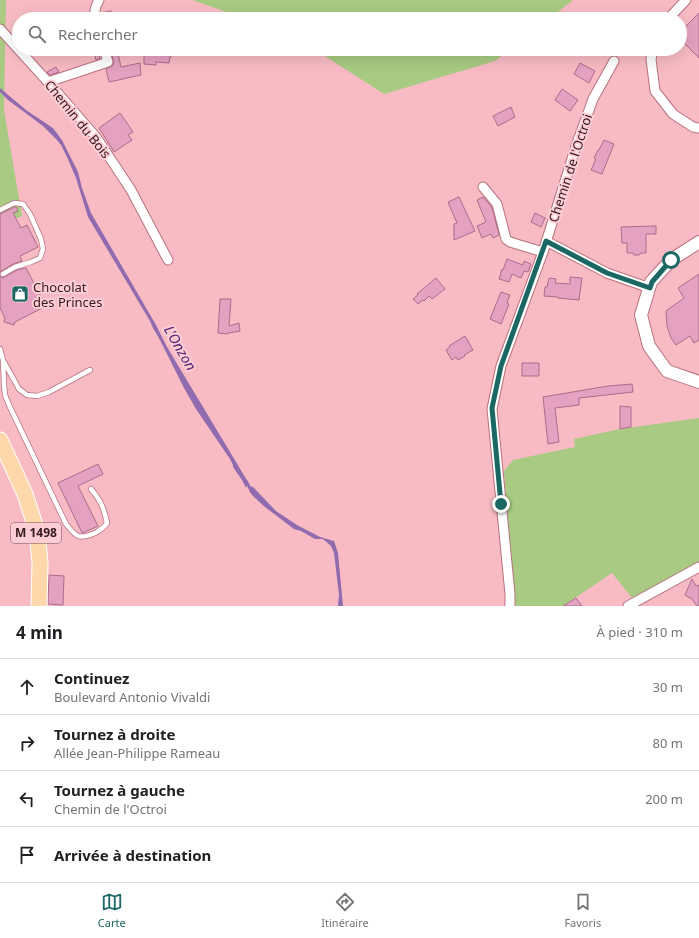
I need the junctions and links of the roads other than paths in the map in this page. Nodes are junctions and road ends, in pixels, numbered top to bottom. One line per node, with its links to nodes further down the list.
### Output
1 (99, 0): 3 (street)
2 (686, 0): 4 (street)
3 (95, 12)
4 (675, 12)
5 (0, 28): 6 (street, Chemin du Bois)
6 (12, 42)
7 (25, 56): 11 (street, Chemin du Bois)
8 (106, 56): 11 (street)
9 (652, 56): 12 (street)
10 (614, 61): 15 (street, Chemin de l'Octroi)
11 (48, 82): 18 (street, Chemin du Bois)
12 (699, 128)
13 (483, 187): 17 (street)
14 (0, 210): 19 (lane)
15 (546, 241): 17 (street, Chemin de l'Octroi); 20 (street)
16 (699, 242): 20 (street)
17 (543, 252): 29 (street, Chemin de l'Octroi)
18 (168, 260)
19 (3, 274)
20 (650, 288): 24 (street)
21 (0, 349): 22 (lane)
22 (3, 360): 23 (lane); 26 (lane)
23 (90, 370)
24 (699, 382)
25 (0, 440): 28 (main road, M 1498)
26 (91, 489)
27 (699, 567): 30 (street)
28 (39, 606)
29 (510, 606)
30 (628, 606)

